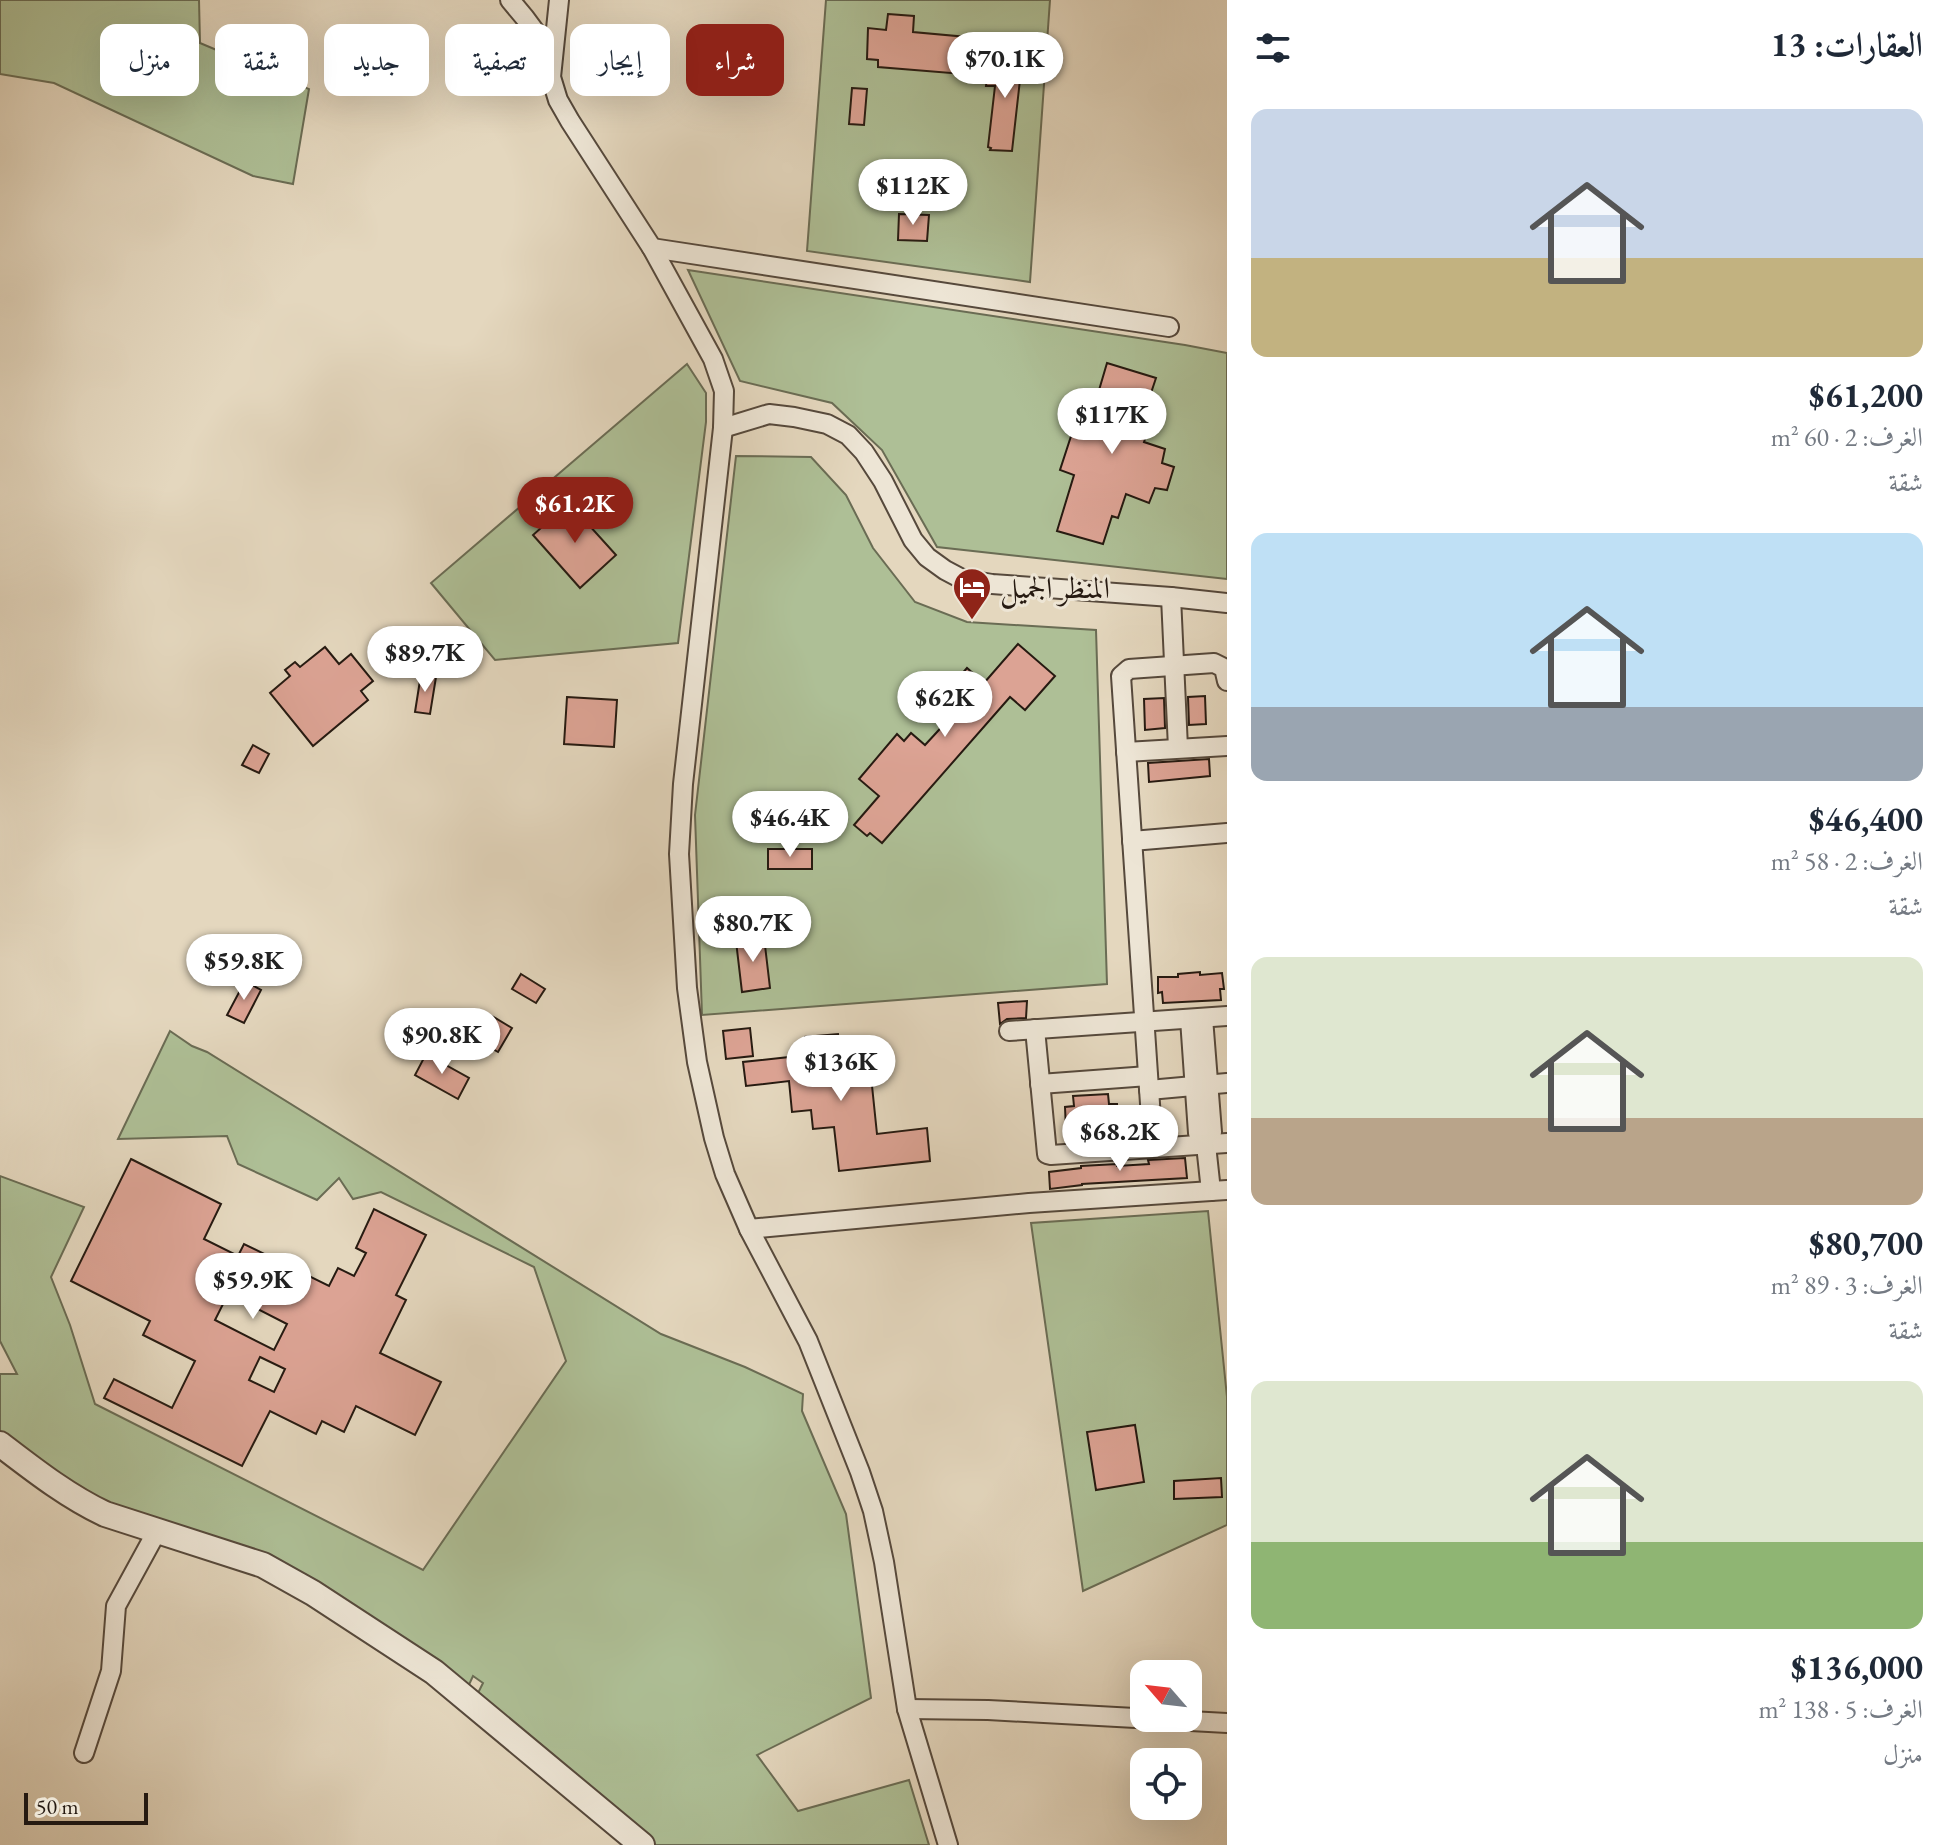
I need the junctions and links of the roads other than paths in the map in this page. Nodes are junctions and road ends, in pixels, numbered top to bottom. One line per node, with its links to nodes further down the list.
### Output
1 (510, 0): 3 (street)
2 (559, 0): 4 (street)
3 (529, 24)
4 (554, 47)
5 (554, 85): 6 (street)
6 (652, 248): 7 (street); 8 (street)
7 (1169, 327)
8 (723, 428): 9 (street); 30 (street)
9 (1171, 597): 10 (street); 11 (street)
10 (1227, 603)
11 (1173, 666): 12 (street); 14 (street); 15 (street)
12 (1227, 681)
13 (1227, 746): 14 (street)
14 (1178, 748): 15 (street)
15 (1126, 752): 17 (street)
16 (1227, 833): 17 (street)
17 (1132, 841): 20 (street)
18 (1227, 1016): 19 (street)
19 (1197, 1018): 20 (street); 25 (street)
20 (1144, 1021): 21 (street); 23 (street)
21 (1035, 1029): 22 (street); 24 (street)
22 (1009, 1031)
23 (1148, 1083): 24 (street); 25 (street); 28 (street)
24 (1040, 1084): 28 (street)
25 (1210, 1084): 27 (street)
26 (1227, 1143): 27 (street)
27 (1206, 1145): 28 (street); 29 (street)
28 (1153, 1148)
29 (1219, 1190): 30 (street)
30 (749, 1229): 33 (street)
31 (0, 1444): 32 (street)
32 (157, 1531): 35 (street); 36 (street)
33 (907, 1709): 34 (street); 37 (street)
34 (1227, 1723)
35 (84, 1753)
36 (642, 1845)
37 (948, 1845)

